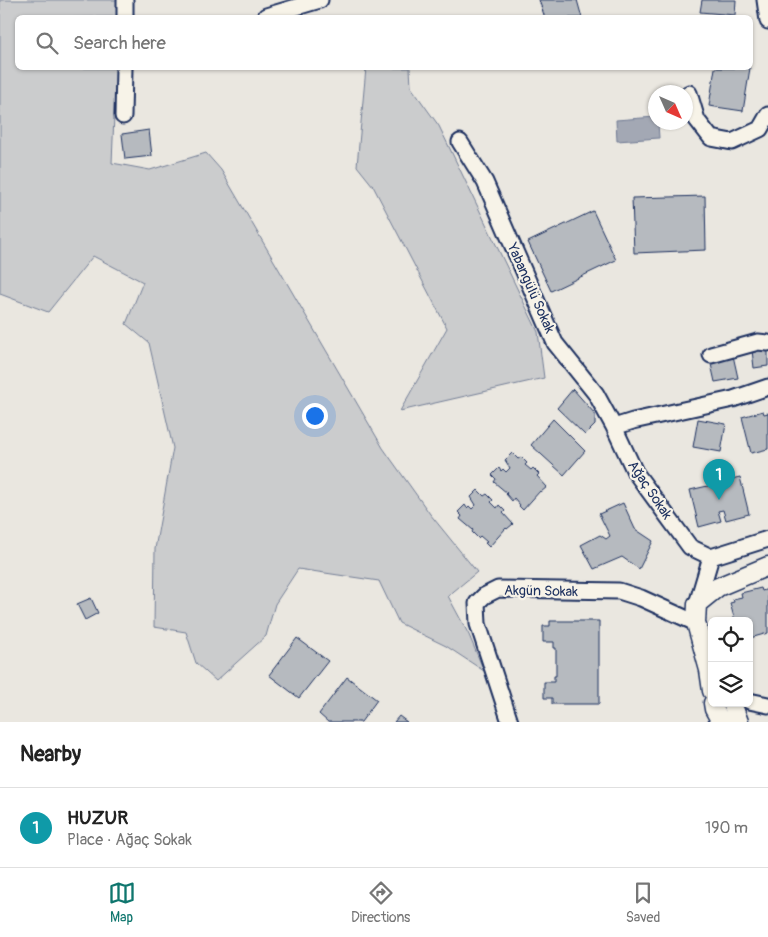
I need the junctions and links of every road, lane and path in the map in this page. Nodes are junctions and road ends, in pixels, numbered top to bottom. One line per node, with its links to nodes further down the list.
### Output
1 (125, 0): 4 (street)
2 (320, 0): 5 (street)
3 (765, 0): 6 (street)
4 (125, 15)
5 (269, 15)
6 (768, 22)
7 (124, 70): 10 (street)
8 (693, 108): 9 (street)
9 (768, 115)
10 (123, 116)
11 (460, 142): 15 (street, Yabangülü Sokak)
12 (768, 343): 13 (street)
13 (711, 354)
14 (768, 387): 15 (street)
15 (614, 427): 17 (street, Ağaç Sokak)
16 (768, 540): 17 (street)
17 (711, 557): 19 (street)
18 (768, 566): 19 (street)
19 (698, 604): 20 (street)
20 (696, 623): 21 (street); 26 (street, Akgün Sokak)
21 (708, 665)
22 (753, 702): 23 (street)
23 (768, 705)
24 (714, 707): 27 (street)
25 (733, 707): 28 (street)
26 (510, 722)
27 (721, 722)
28 (739, 722)

